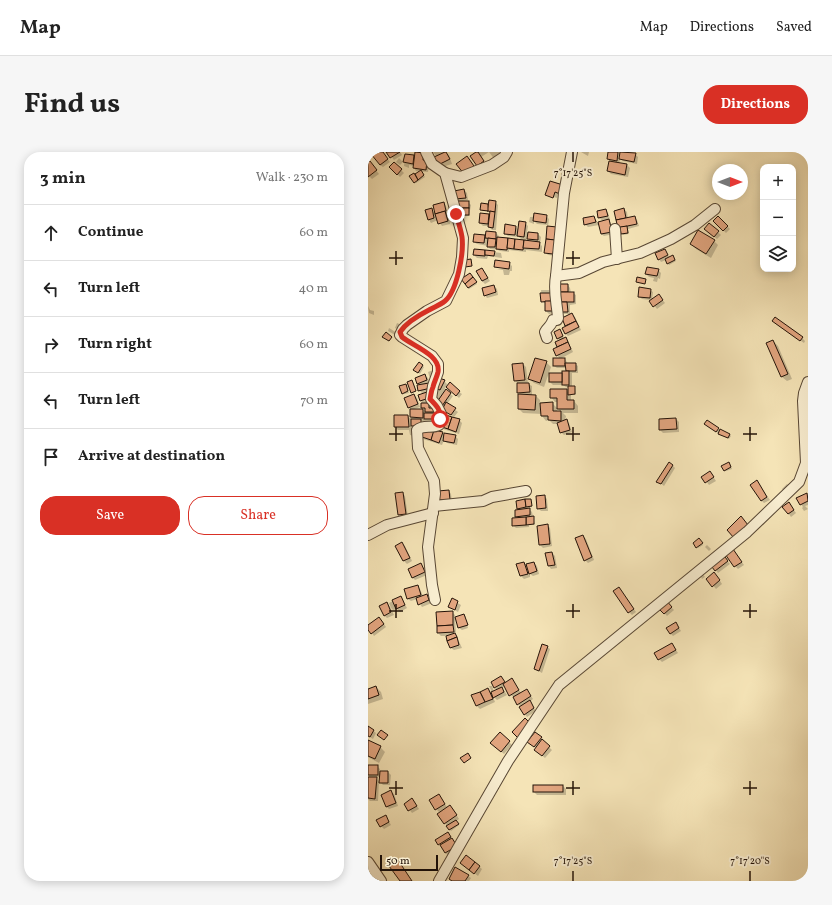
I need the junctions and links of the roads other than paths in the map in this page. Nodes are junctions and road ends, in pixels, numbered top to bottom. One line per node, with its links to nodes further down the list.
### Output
1 (426, 152): 4 (street)
2 (507, 152): 4 (street)
3 (572, 152): 8 (street)
4 (444, 174): 12 (street)
5 (715, 209): 7 (street)
6 (615, 229): 7 (street)
7 (617, 259): 8 (street)
8 (556, 276): 9 (street)
9 (547, 338)
10 (808, 382): 17 (street)
11 (526, 491): 12 (street)
12 (433, 509): 13 (street); 14 (street)
13 (368, 535)
14 (435, 600)
15 (368, 862): 16 (street)
16 (381, 881)
17 (439, 881)

